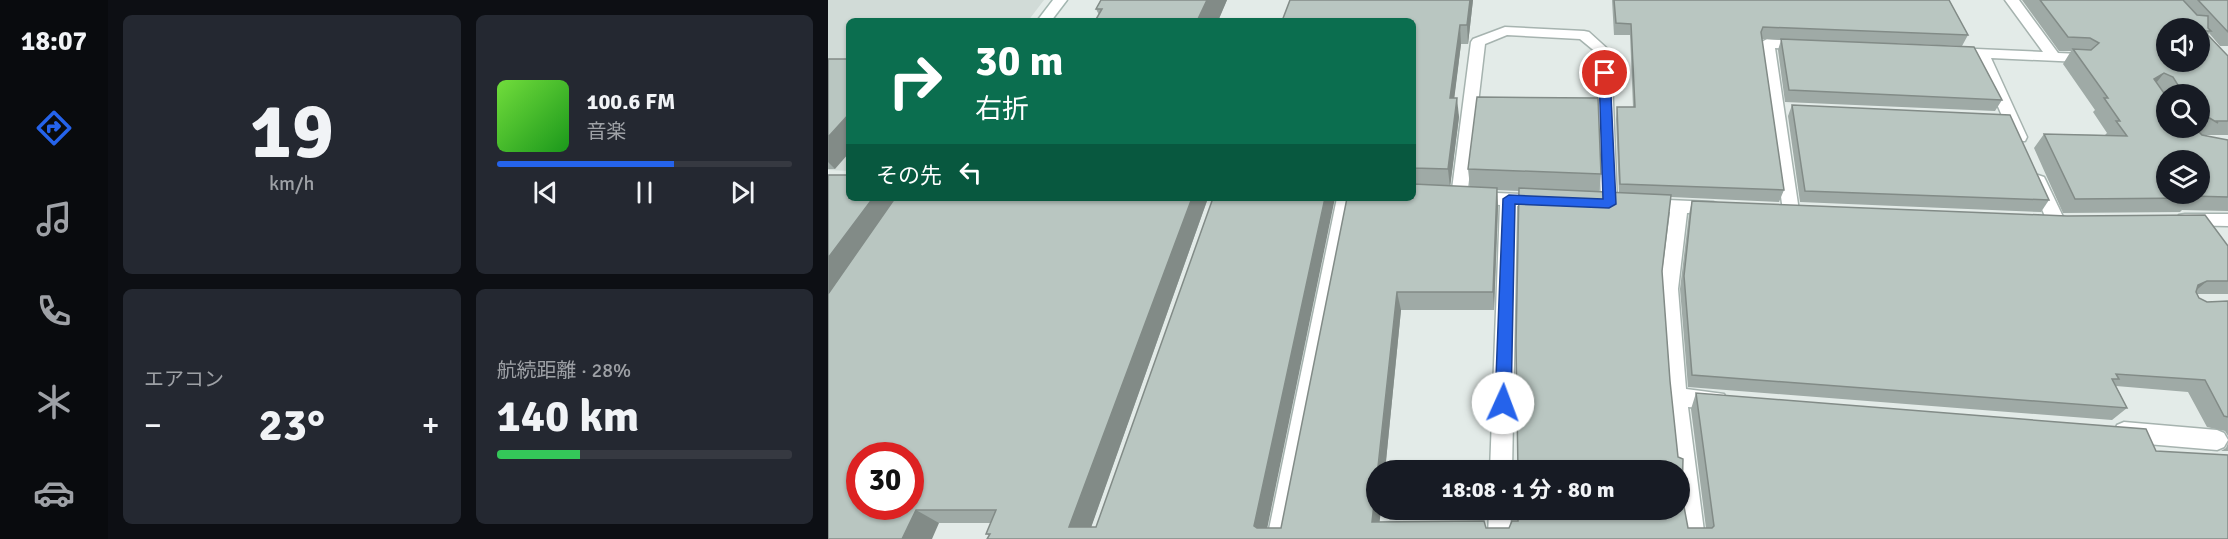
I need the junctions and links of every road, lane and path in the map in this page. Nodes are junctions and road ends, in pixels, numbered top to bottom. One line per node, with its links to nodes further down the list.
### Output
1 (1060, 0): 3 (street)
2 (2012, 0): 7 (street)
3 (1046, 18)
4 (1815, 45): 18 (street)
5 (1934, 51): 6 (street)
6 (1982, 53): 7 (street); 9 (street)
7 (2054, 57): 8 (street)
8 (2080, 58)
9 (2024, 149)
10 (2033, 170): 19 (street)
11 (1509, 199): 13 (street); 15 (street); 26 (street)
12 (1344, 201): 28 (street)
13 (1565, 202)
14 (1587, 203): 15 (street)
15 (1621, 204): 16 (street)
16 (1679, 207): 17 (street); 22 (street)
17 (1735, 209)
18 (1768, 210)
19 (2033, 220)
20 (2171, 220): 21 (street)
21 (2228, 220)
22 (1677, 397): 23 (street); 30 (street)
23 (1736, 402)
24 (2100, 430): 25 (street)
25 (2217, 440)
26 (1501, 460)
27 (1500, 520): 29 (street)
28 (1278, 539)
29 (1499, 539)
30 (1694, 539)

